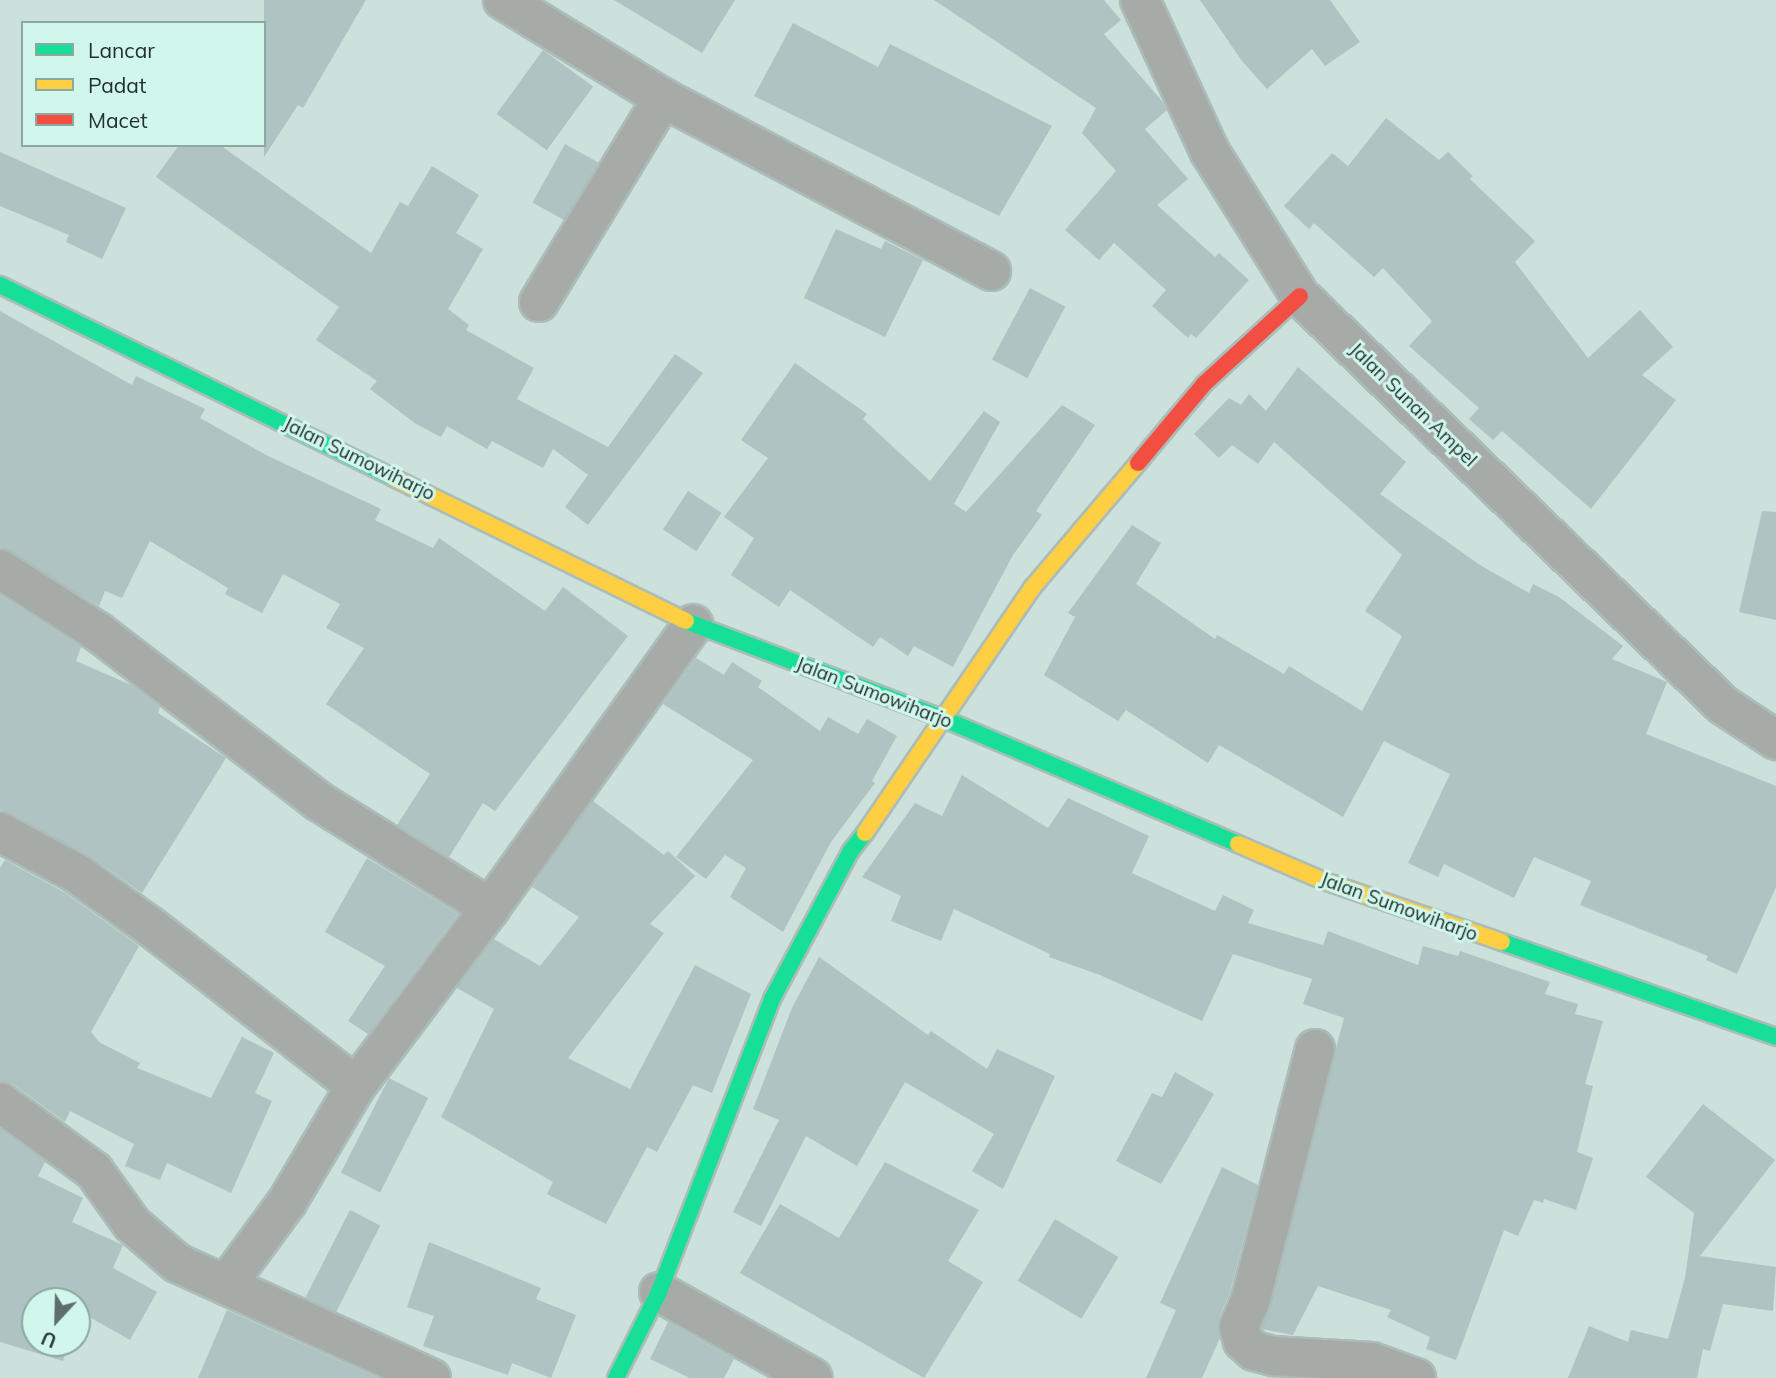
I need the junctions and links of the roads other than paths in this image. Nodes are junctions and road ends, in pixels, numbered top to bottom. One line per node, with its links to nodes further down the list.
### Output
1 (503, 0): 3 (street)
2 (1140, 0): 6 (street, Jalan Sunan Ampel)
3 (663, 98): 4 (street); 7 (street)
4 (991, 271)
5 (0, 285): 9 (street, Jalan Sumowiharjo)
6 (1300, 296): 10 (street); 11 (street, Jalan Sunan Ampel)
7 (539, 302)
8 (0, 569): 13 (street)
9 (693, 624): 10 (street, Jalan Sumowiharjo); 13 (street)
10 (944, 719): 14 (street, Jalan Sumowiharjo); 19 (street)
11 (1776, 740)
12 (0, 832): 16 (street)
13 (490, 908): 16 (street)
14 (1776, 1037)
15 (1315, 1049): 23 (street)
16 (356, 1086): 18 (street)
17 (0, 1102): 18 (street)
18 (226, 1285): 20 (street)
19 (659, 1292): 21 (street); 22 (street)
20 (431, 1378)
21 (616, 1378)
22 (813, 1378)
23 (1416, 1378)

